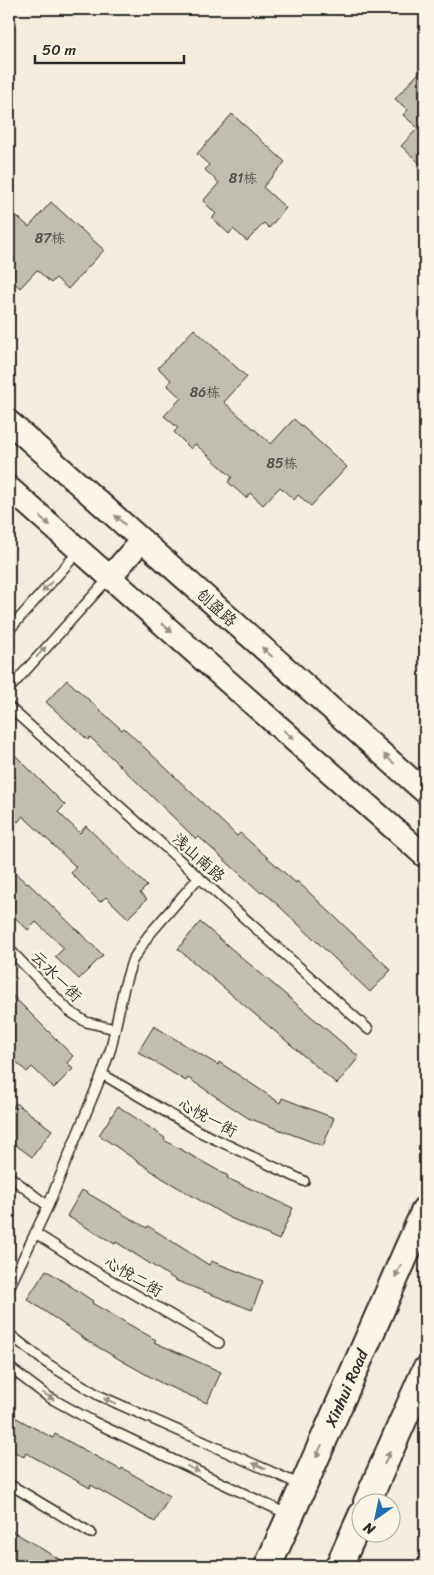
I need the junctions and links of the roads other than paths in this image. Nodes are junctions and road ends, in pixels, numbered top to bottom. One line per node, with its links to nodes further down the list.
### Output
1 (9, 422): 3 (street, 创盈路, one-way to 1)
2 (9, 488): 4 (street, one-way to 4)
3 (142, 540): 5 (street); 9 (street, 创盈路, one-way to 3)
4 (80, 551): 5 (street); 6 (lane, one-way to 6)
5 (110, 577): 7 (lane, one-way to 5); 10 (street, one-way to 10)
6 (9, 630)
7 (9, 689)
8 (9, 707): 11 (lane, 浅山南路)
9 (425, 792)
10 (425, 856)
11 (199, 877): 13 (lane); 14 (lane, 浅山南路)
12 (9, 949): 13 (lane, 云水一街)
13 (115, 1029): 15 (lane)
14 (368, 1029)
15 (102, 1074): 17 (lane, 心悦一街); 18 (lane)
16 (9, 1176): 18 (lane)
17 (304, 1181)
18 (48, 1206): 20 (lane)
19 (425, 1210): 21 (main road, Xinhui Road)
20 (35, 1233): 22 (lane); 24 (lane, 心悦二街)
21 (417, 1243): 28 (main road, Xinhui Road, one-way to 28)
22 (9, 1288)
23 (9, 1334): 28 (lane, one-way to 23)
24 (219, 1343)
25 (9, 1368): 30 (lane, one-way to 30)
26 (425, 1372): 29 (main road, one-way to 26)
27 (9, 1484): 31 (lane)
28 (303, 1486): 30 (main road, Xinhui Road)
29 (371, 1492)
30 (290, 1515): 33 (main road, Xinhui Road)
31 (91, 1533)
32 (352, 1537): 34 (main road)
33 (268, 1566)
34 (339, 1566)

